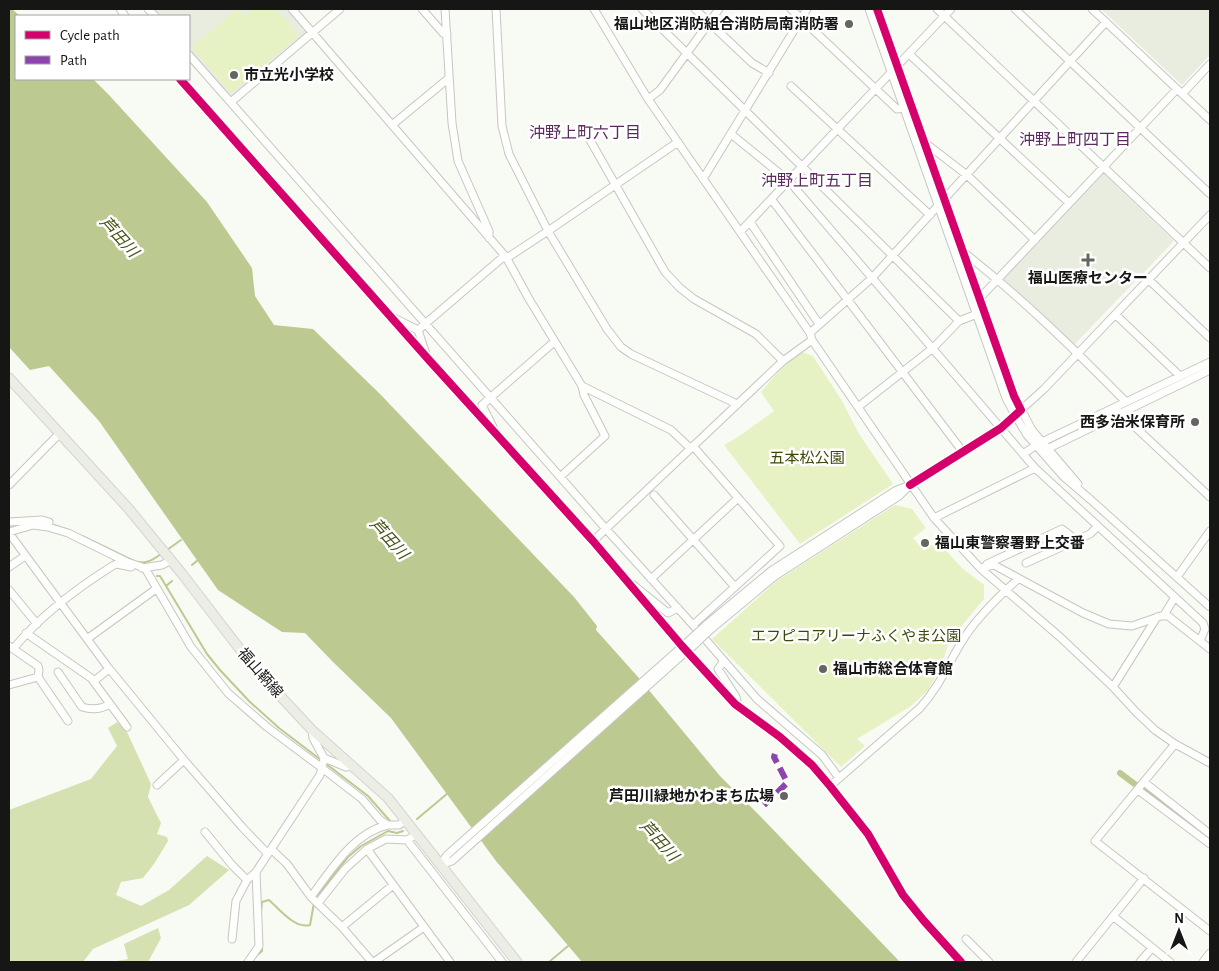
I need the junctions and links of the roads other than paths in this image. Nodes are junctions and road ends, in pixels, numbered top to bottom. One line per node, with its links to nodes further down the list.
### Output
1 (292, 9): 22 (street)
2 (340, 9): 22 (street)
3 (422, 9): 23 (street)
4 (445, 9): 23 (street)
5 (496, 9): 64 (street)
6 (642, 9): 24 (street)
7 (696, 9): 20 (street)
8 (719, 9): 20 (street)
9 (791, 9): 19 (street)
10 (808, 9): 19 (street)
11 (869, 9): 29 (street)
12 (877, 9): 29 (street)
13 (938, 9): 18 (street)
14 (952, 9): 18 (street)
15 (1015, 9): 27 (street)
16 (1092, 9): 21 (street)
17 (597, 10): 36 (street)
18 (945, 16): 25 (street); 37 (street)
19 (802, 19): 30 (street); 34 (street)
20 (709, 22): 24 (street); 30 (street)
21 (1106, 22): 27 (street); 35 (street)
22 (312, 32): 38 (street); 42 (street)
23 (446, 34): 31 (street)
24 (687, 52): 36 (street); 40 (street)
25 (909, 54): 29 (street); 47 (street)
26 (190, 56): 38 (street)
27 (1071, 62): 37 (street); 43 (street)
28 (1210, 64): 35 (street)
29 (894, 70): 34 (street); 39 (street); 49 (street)
30 (769, 73): 40 (street)
31 (449, 78): 42 (street); 66 (street)
32 (181, 80): 80 (street)
33 (791, 86): 44 (street)
34 (876, 90): 39 (street); 44 (street)
35 (1180, 92): 41 (street); 43 (street)
36 (648, 99): 48 (street)
37 (1034, 101): 47 (street); 51 (street)
38 (230, 102): 82 (street)
39 (904, 108): 60 (street)
40 (746, 110): 46 (street); 50 (street)
41 (1210, 120)
42 (392, 125): 66 (street)
43 (1140, 128): 51 (street); 56 (street)
44 (837, 130): 50 (street); 61 (street)
45 (586, 133): 55 (street)
46 (731, 134): 53 (street); 54 (street)
47 (1000, 139): 52 (street); 59 (street)
48 (678, 142): 53 (street); 55 (street)
49 (923, 142): 52 (street); 57 (street)
50 (803, 167): 54 (street); 70 (street)
51 (1104, 167): 59 (street); 68 (street)
52 (967, 175): 57 (street); 67 (street)
53 (703, 179): 65 (street)
54 (789, 181): 58 (street); 73 (street)
55 (615, 186): 64 (street); 91 (street)
56 (1210, 194)
57 (944, 198): 60 (street); 69 (street)
58 (772, 200): 63 (street); 77 (street)
59 (1069, 203): 67 (street)
60 (939, 206): 61 (street); 78 (street)
61 (930, 215): 70 (street)
62 (1210, 215): 68 (street)
63 (750, 222): 65 (street); 83 (street)
64 (548, 231): 71 (street); 100 (street)
65 (740, 232): 85 (street)
66 (489, 238): 71 (street)
67 (1035, 240): 74 (street)
68 (1184, 243): 72 (street); 75 (street)
69 (962, 250): 74 (street); 76 (street)
70 (893, 256): 73 (street); 81 (street)
71 (506, 257): 82 (street); 87 (street)
72 (1210, 268)
73 (872, 278): 77 (street); 88 (street)
74 (998, 279): 76 (street); 89 (street)
75 (1148, 279): 79 (street); 86 (street)
76 (979, 299): 102 (street)
77 (848, 300): 83 (street); 94 (street)
78 (977, 314): 81 (street); 104 (street)
79 (1116, 315): 89 (street); 95 (street)
80 (391, 317): 84 (street); 90 (street)
81 (959, 321): 88 (street)
82 (426, 324): 84 (street); 98 (street)
83 (819, 324): 85 (street)
84 (418, 330): 90 (street)
85 (811, 337): 91 (street); 101 (street)
86 (1210, 338)
87 (554, 342): 97 (street); 98 (street)
88 (933, 348): 94 (street); 105 (street)
89 (1078, 354): 99 (street); 102 (street)
90 (429, 360): 107 (street)
91 (783, 361): 100 (street)
92 (1210, 362): 95 (street)
93 (1210, 370): 103 (street)
94 (902, 373): 101 (street); 111 (street)
95 (1180, 376): 99 (street)
96 (9, 378): 106 (main road, 福山鞆線)
97 (582, 386): 109 (street); 114 (street)
98 (490, 397): 107 (street); 114 (street)
99 (1126, 402): 103 (street)
100 (736, 404): 109 (street)
101 (858, 407): 116 (street)
102 (1021, 410): 104 (street); 108 (street)
103 (1117, 410): 108 (street); 110 (street); 118 (street)
104 (1014, 415): 105 (street); 108 (street)
105 (1001, 428): 111 (street); 112 (street)
106 (60, 433): 115 (street); 131 (main road, 福山鞆線)
107 (497, 436): 130 (street)
108 (1039, 444): 110 (street); 112 (street); 120 (street)
109 (691, 447): 119 (street); 125 (street)
110 (1047, 449): 120 (street)
111 (963, 452): 116 (street)
112 (1023, 454): 113 (street)
113 (1035, 468): 121 (street); 123 (street)
114 (560, 477): 125 (street)
115 (9, 485)
116 (910, 485): 121 (street); 156 (street, bridge)
117 (654, 495): 128 (street)
118 (1210, 497)
119 (738, 498): 128 (street); 141 (street)
120 (1091, 500): 137 (street)
121 (934, 518): 136 (street)
122 (9, 522): 124 (street)
123 (1098, 526): 129 (street); 145 (street)
124 (48, 527): 127 (street); 135 (street)
125 (606, 529): 130 (street); 139 (street)
126 (1210, 531): 137 (street)
127 (9, 532): 132 (street)
128 (693, 539): 139 (street); 141 (street)
129 (1076, 540): 133 (street); 136 (street)
130 (593, 541): 138 (street)
131 (167, 555): 135 (street); 169 (main road, 福山鞆線)
132 (25, 556): 134 (street); 146 (street)
133 (1026, 562)
134 (9, 567)
135 (145, 568): 142 (street); 146 (street)
136 (980, 568): 140 (street); 144 (street)
137 (1177, 577): 147 (street)
138 (623, 578): 148 (street); 156 (street)
139 (651, 579): 148 (street)
140 (1018, 579): 144 (street); 149 (street)
141 (735, 587): 151 (street)
142 (156, 589): 153 (street); 172 (street)
143 (9, 590): 150 (street)
144 (1006, 590): 164 (street); 175 (street)
145 (1175, 597): 149 (street); 154 (street)
146 (61, 603): 150 (street); 153 (street)
147 (1210, 607)
148 (678, 608): 151 (street)
149 (1160, 616): 154 (street); 164 (street)
150 (37, 624): 152 (street)
151 (693, 625): 158 (street)
152 (26, 633): 155 (street); 162 (street)
153 (87, 639): 159 (street)
154 (1200, 641): 157 (street)
155 (11, 647): 161 (street)
156 (684, 649): 166 (street); 190 (street)
157 (1210, 649)
158 (723, 662): 166 (street); 175 (street)
159 (109, 669): 162 (street); 171 (street)
160 (58, 672): 165 (street)
161 (38, 677): 163 (street); 167 (street)
162 (94, 682): 165 (street)
163 (9, 685)
164 (1113, 686): 170 (street)
165 (110, 704): 168 (street)
166 (735, 704): 178 (street)
167 (68, 722)
168 (127, 727)
169 (312, 730): 172 (street); 174 (main road, 福山鞆線)
170 (1175, 744): 173 (street); 176 (street)
171 (184, 760): 177 (street); 189 (street)
172 (323, 763): 174 (street); 181 (street); 189 (street)
173 (1210, 763)
174 (353, 766): 180 (main road, 福山鞆線)
175 (839, 778): 178 (street)
176 (1144, 782): 179 (street); 184 (street)
177 (157, 785)
178 (830, 786): 209 (street)
179 (1138, 790): 187 (street); 192 (street)
180 (406, 820): 181 (street); 183 (main road, 福山鞆線)
181 (387, 826): 185 (street); 195 (street)
182 (205, 832): 193 (street)
183 (416, 834): 186 (street); 190 (main road, 福山鞆線)
184 (1210, 834)
185 (386, 837): 186 (street); 188 (street)
186 (407, 840): 207 (street)
187 (1210, 844)
188 (367, 849): 194 (street); 195 (street)
189 (270, 852): 191 (street); 195 (street)
190 (440, 865): 208 (main road, 福山鞆線)
191 (256, 872): 193 (street); 204 (street)
192 (1144, 878): 196 (street); 199 (street)
193 (247, 880): 200 (street)
194 (393, 885): 197 (street); 198 (street)
195 (315, 900): 197 (street)
196 (1113, 916): 202 (street); 211 (street)
197 (342, 927): 205 (street)
198 (424, 927): 205 (street); 206 (street)
199 (1210, 931)
200 (232, 939)
201 (966, 939): 210 (street)
202 (1152, 948): 212 (street); 213 (street)
203 (1210, 953): 214 (street)
204 (248, 962)
205 (373, 962)
206 (450, 962)
207 (502, 962)
208 (517, 962)
209 (961, 962)
210 (989, 962)
211 (1076, 962)
212 (1140, 962)
213 (1170, 962)
214 (1203, 962)

